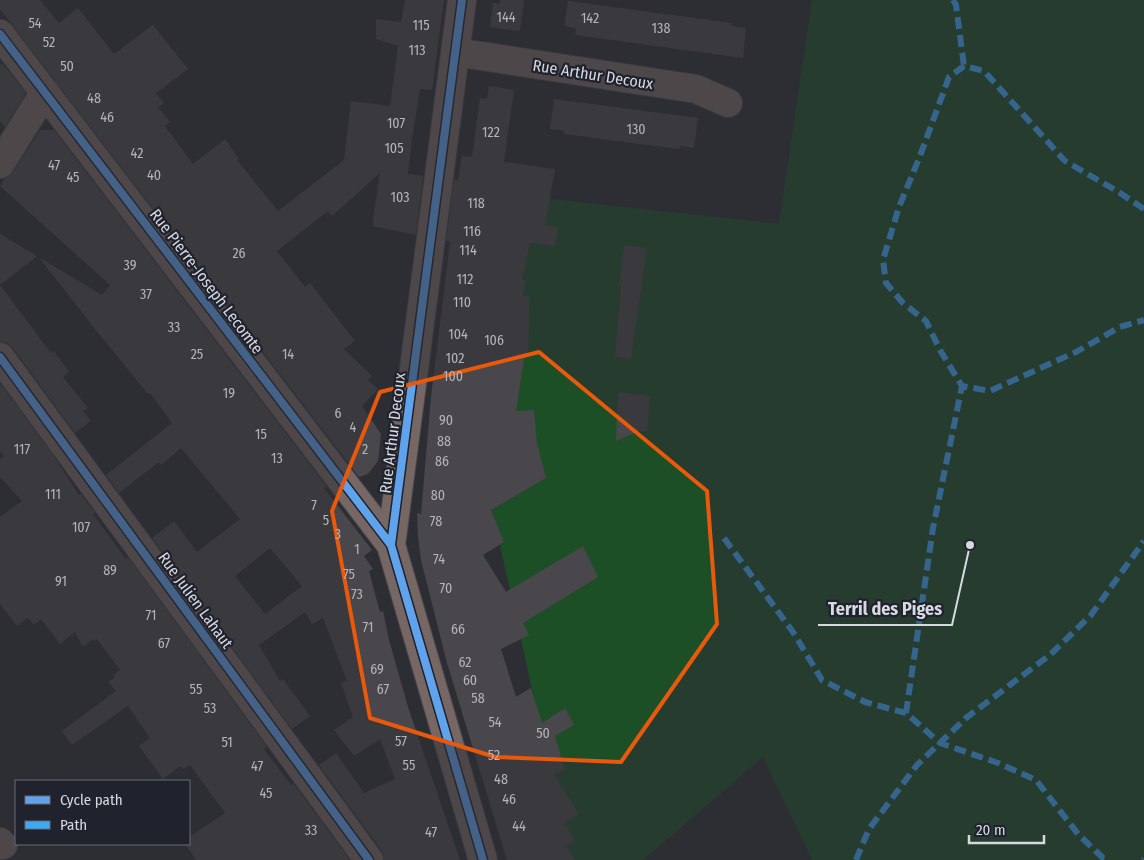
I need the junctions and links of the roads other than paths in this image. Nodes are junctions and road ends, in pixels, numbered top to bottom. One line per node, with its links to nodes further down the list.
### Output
1 (462, 0): 3 (street, Rue Arthur Decoux)
2 (0, 34): 4 (street, Rue Pierre-Joseph Lecomte)
3 (455, 52): 5 (street, Rue Arthur Decoux); 8 (street, Rue Arthur Decoux)
4 (45, 92): 6 (street); 8 (street, Rue Pierre-Joseph Lecomte)
5 (728, 103)
6 (0, 164)
7 (0, 357): 9 (street, Rue Julien Lahaut)
8 (391, 545): 10 (street, Rue Arthur Decoux)
9 (369, 860)
10 (483, 860)

